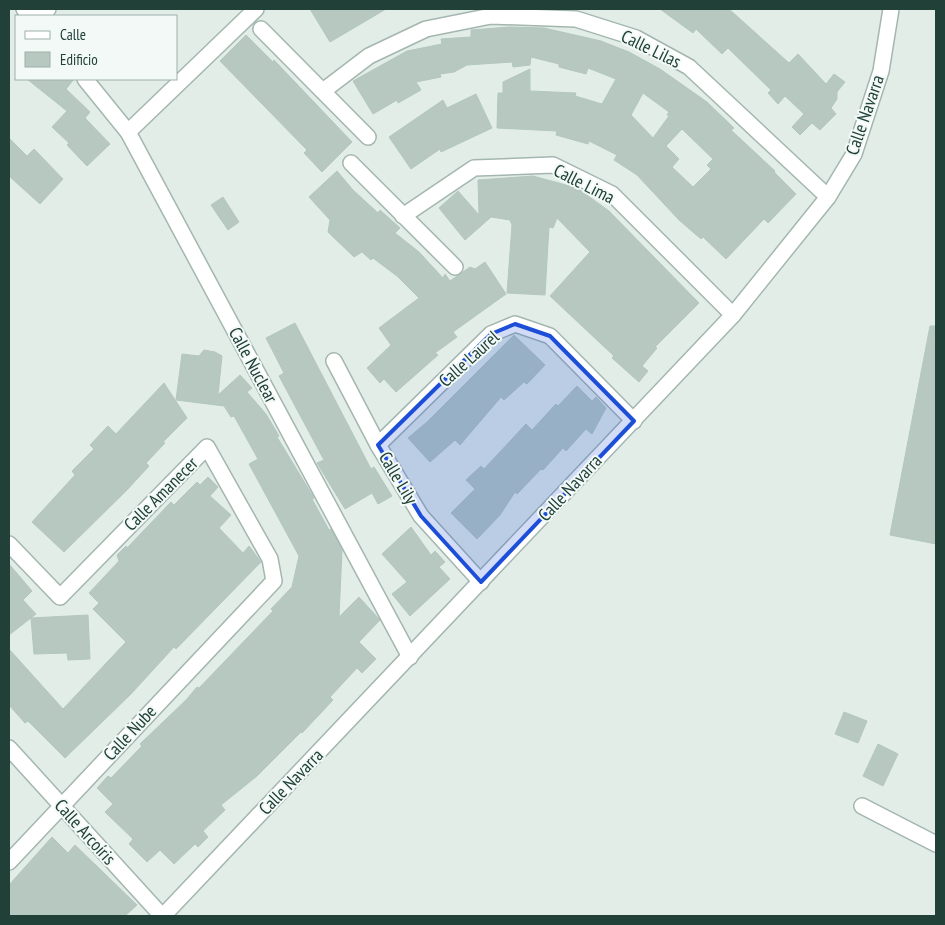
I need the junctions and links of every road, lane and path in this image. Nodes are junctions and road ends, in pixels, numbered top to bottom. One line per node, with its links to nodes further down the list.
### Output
1 (256, 9): 6 (street)
2 (891, 9): 9 (street, Calle Navarra)
3 (261, 29): 5 (street)
4 (86, 80): 6 (street, Calle Nuclear)
5 (323, 91): 7 (street); 9 (street, Calle Lilas)
6 (128, 132): 19 (street, Calle Nuclear)
7 (368, 137)
8 (351, 163): 10 (street)
9 (828, 197): 12 (street, Calle Navarra)
10 (403, 216): 11 (street); 12 (street, Calle Lima)
11 (455, 268)
12 (733, 315): 14 (street, Calle Navarra)
13 (334, 361): 15 (street, Calle Lily)
14 (634, 421): 15 (street, Calle Laurel); 17 (street, Calle Navarra)
15 (378, 445): 17 (street, Calle Lily)
16 (9, 544): 18 (street, Calle Amanecer)
17 (481, 582): 19 (street, Calle Navarra)
18 (252, 604): 21 (street, Calle Nube)
19 (410, 657): 25 (street, Calle Navarra)
20 (9, 748): 21 (street, Calle Arcoíris)
21 (62, 806): 24 (street, Calle Nube); 25 (street, Calle Arcoíris)
22 (862, 806): 23 (street)
23 (936, 844)
24 (9, 862)
25 (163, 916)

